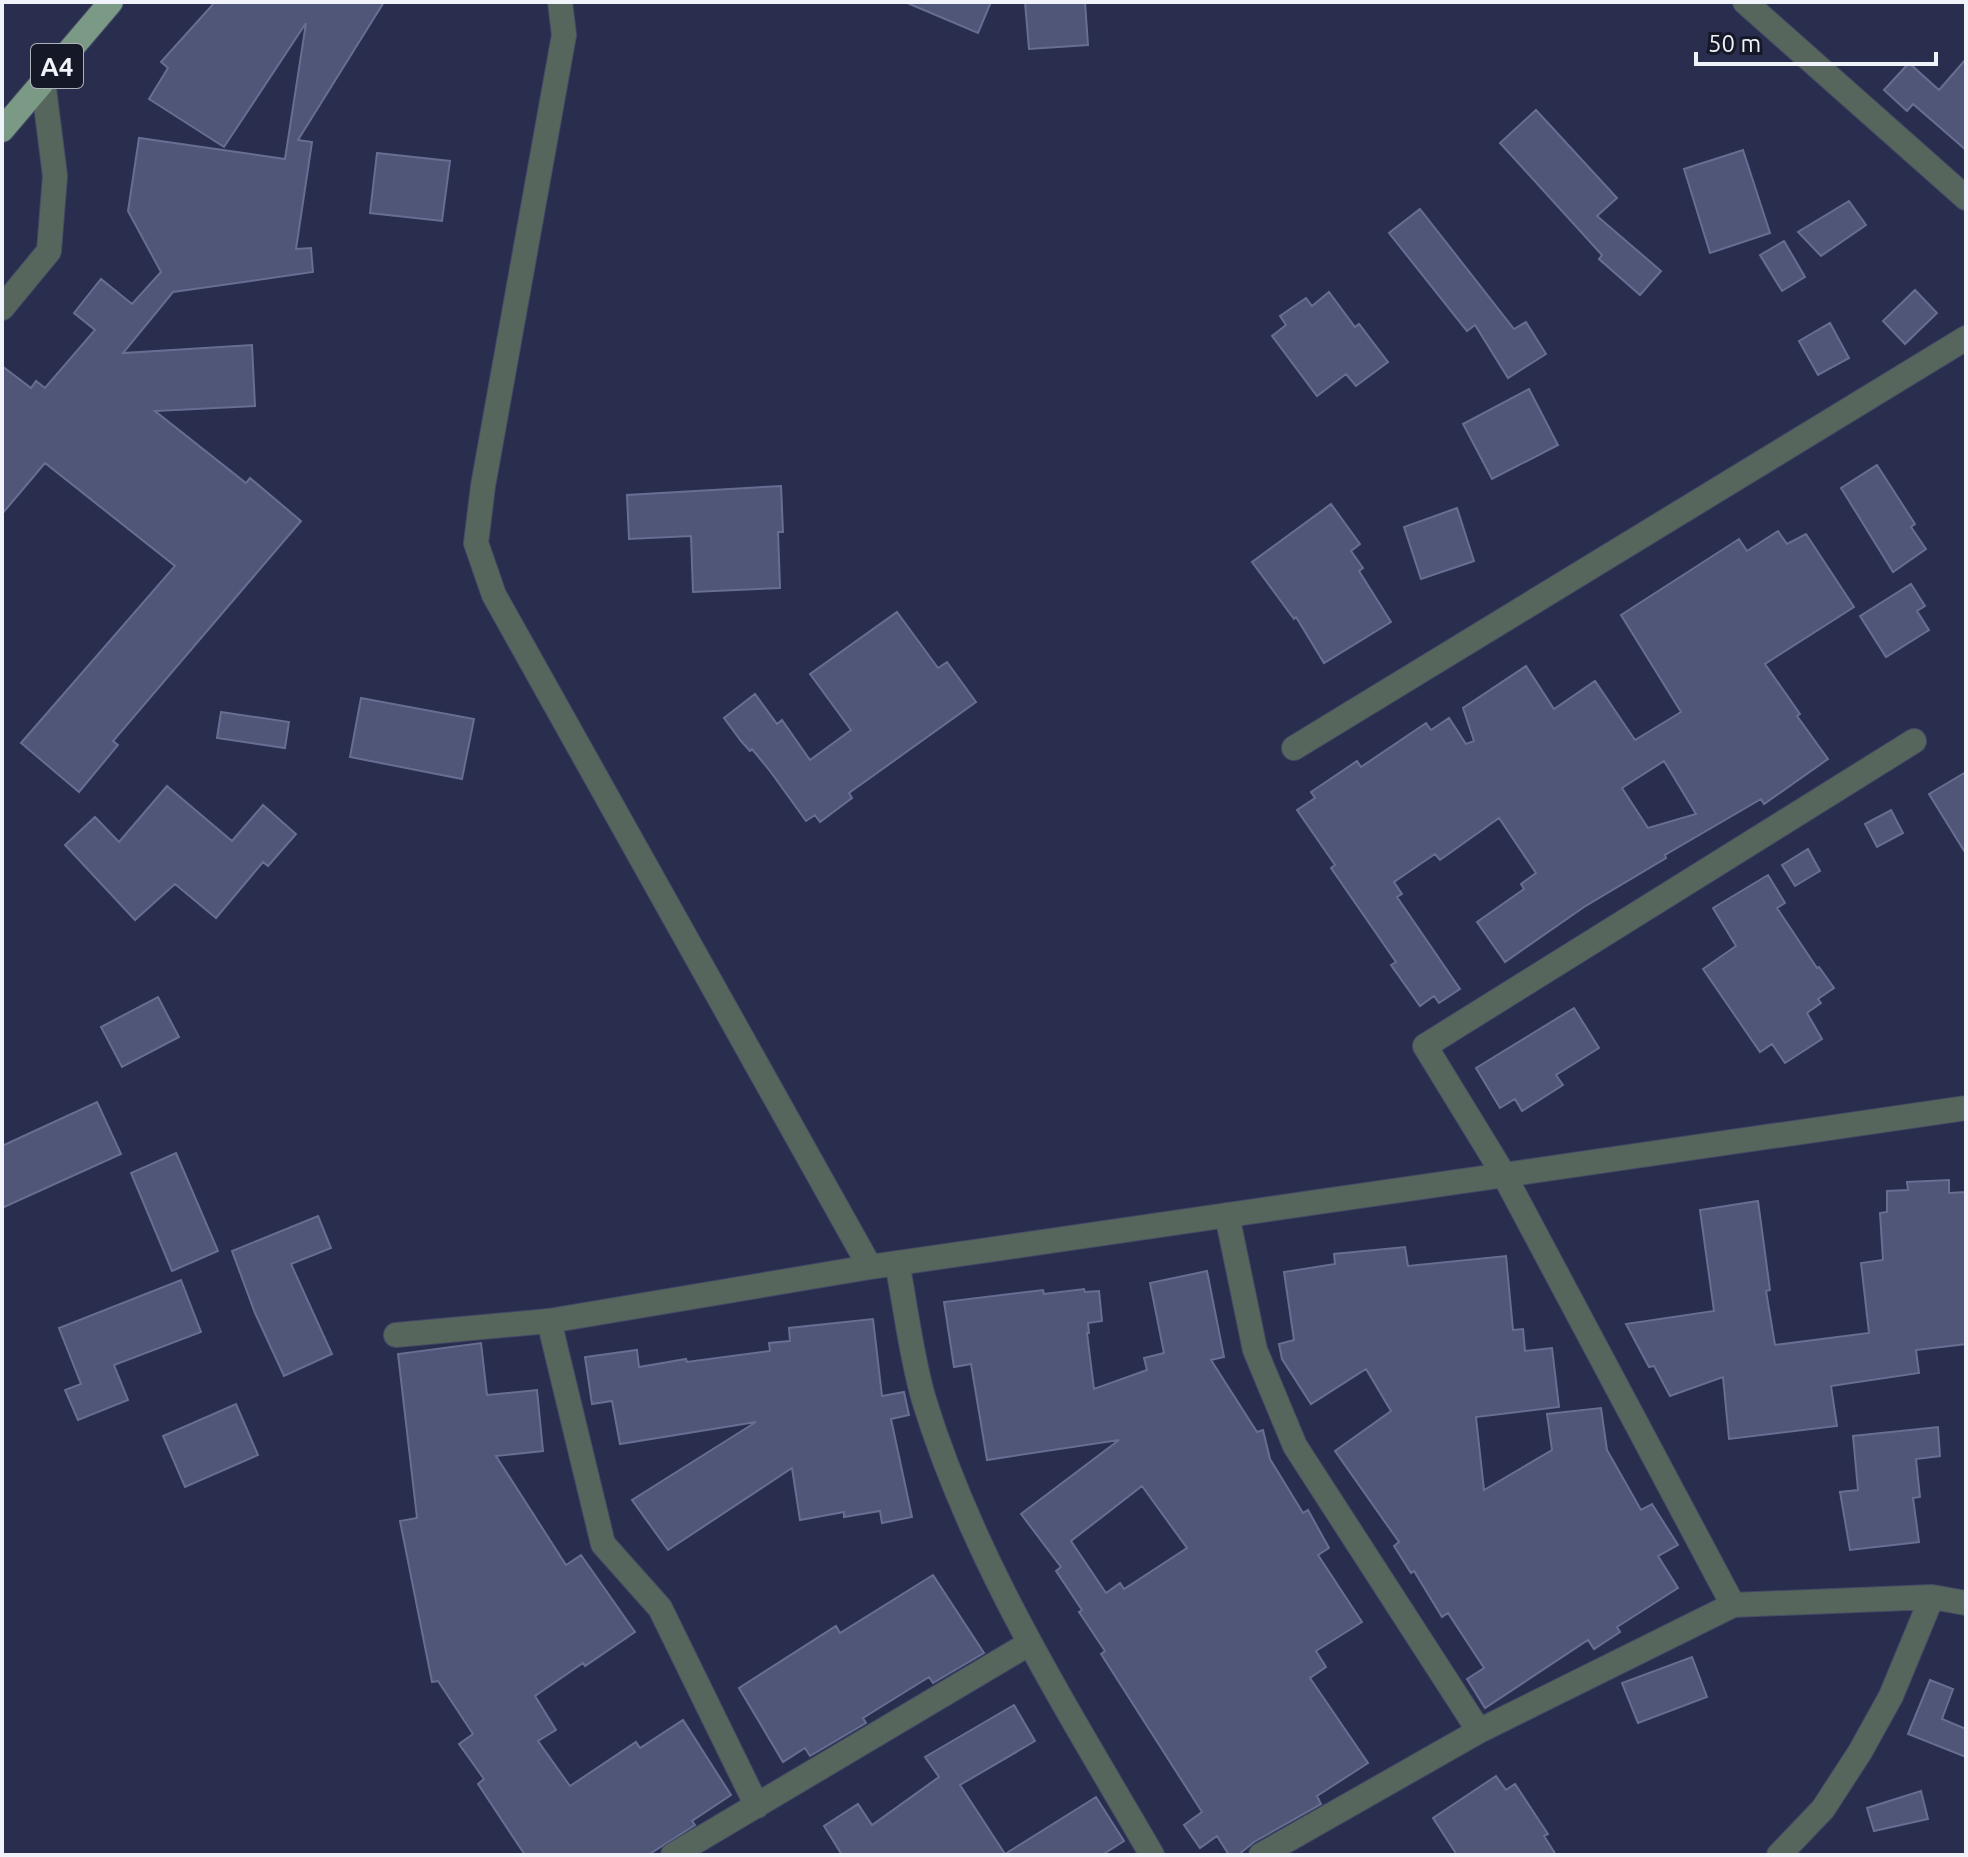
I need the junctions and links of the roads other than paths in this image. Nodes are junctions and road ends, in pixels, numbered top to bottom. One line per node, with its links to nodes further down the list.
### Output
1 (111, 2): 4 (main road, A4)
2 (560, 2): 15 (street)
3 (1745, 2): 6 (street)
4 (43, 81): 5 (main road, A4); 7 (street)
5 (2, 130)
6 (1966, 198)
7 (2, 308)
8 (1966, 338): 10 (street)
9 (1914, 741): 12 (street)
10 (1294, 748)
11 (1966, 1108): 12 (street)
12 (1504, 1175): 13 (street); 20 (street)
13 (1227, 1215): 14 (street); 22 (street)
14 (897, 1263): 15 (street); 21 (street)
15 (870, 1267): 16 (street)
16 (549, 1321): 17 (street); 23 (street)
17 (396, 1335)
18 (1932, 1597): 19 (street); 20 (street); 27 (street)
19 (1966, 1603)
20 (1733, 1605): 22 (street)
21 (1030, 1643): 23 (street); 25 (street)
22 (1479, 1731): 26 (street)
23 (757, 1806): 24 (street)
24 (673, 1855)
25 (1152, 1855)
26 (1261, 1855)
27 (1779, 1855)

